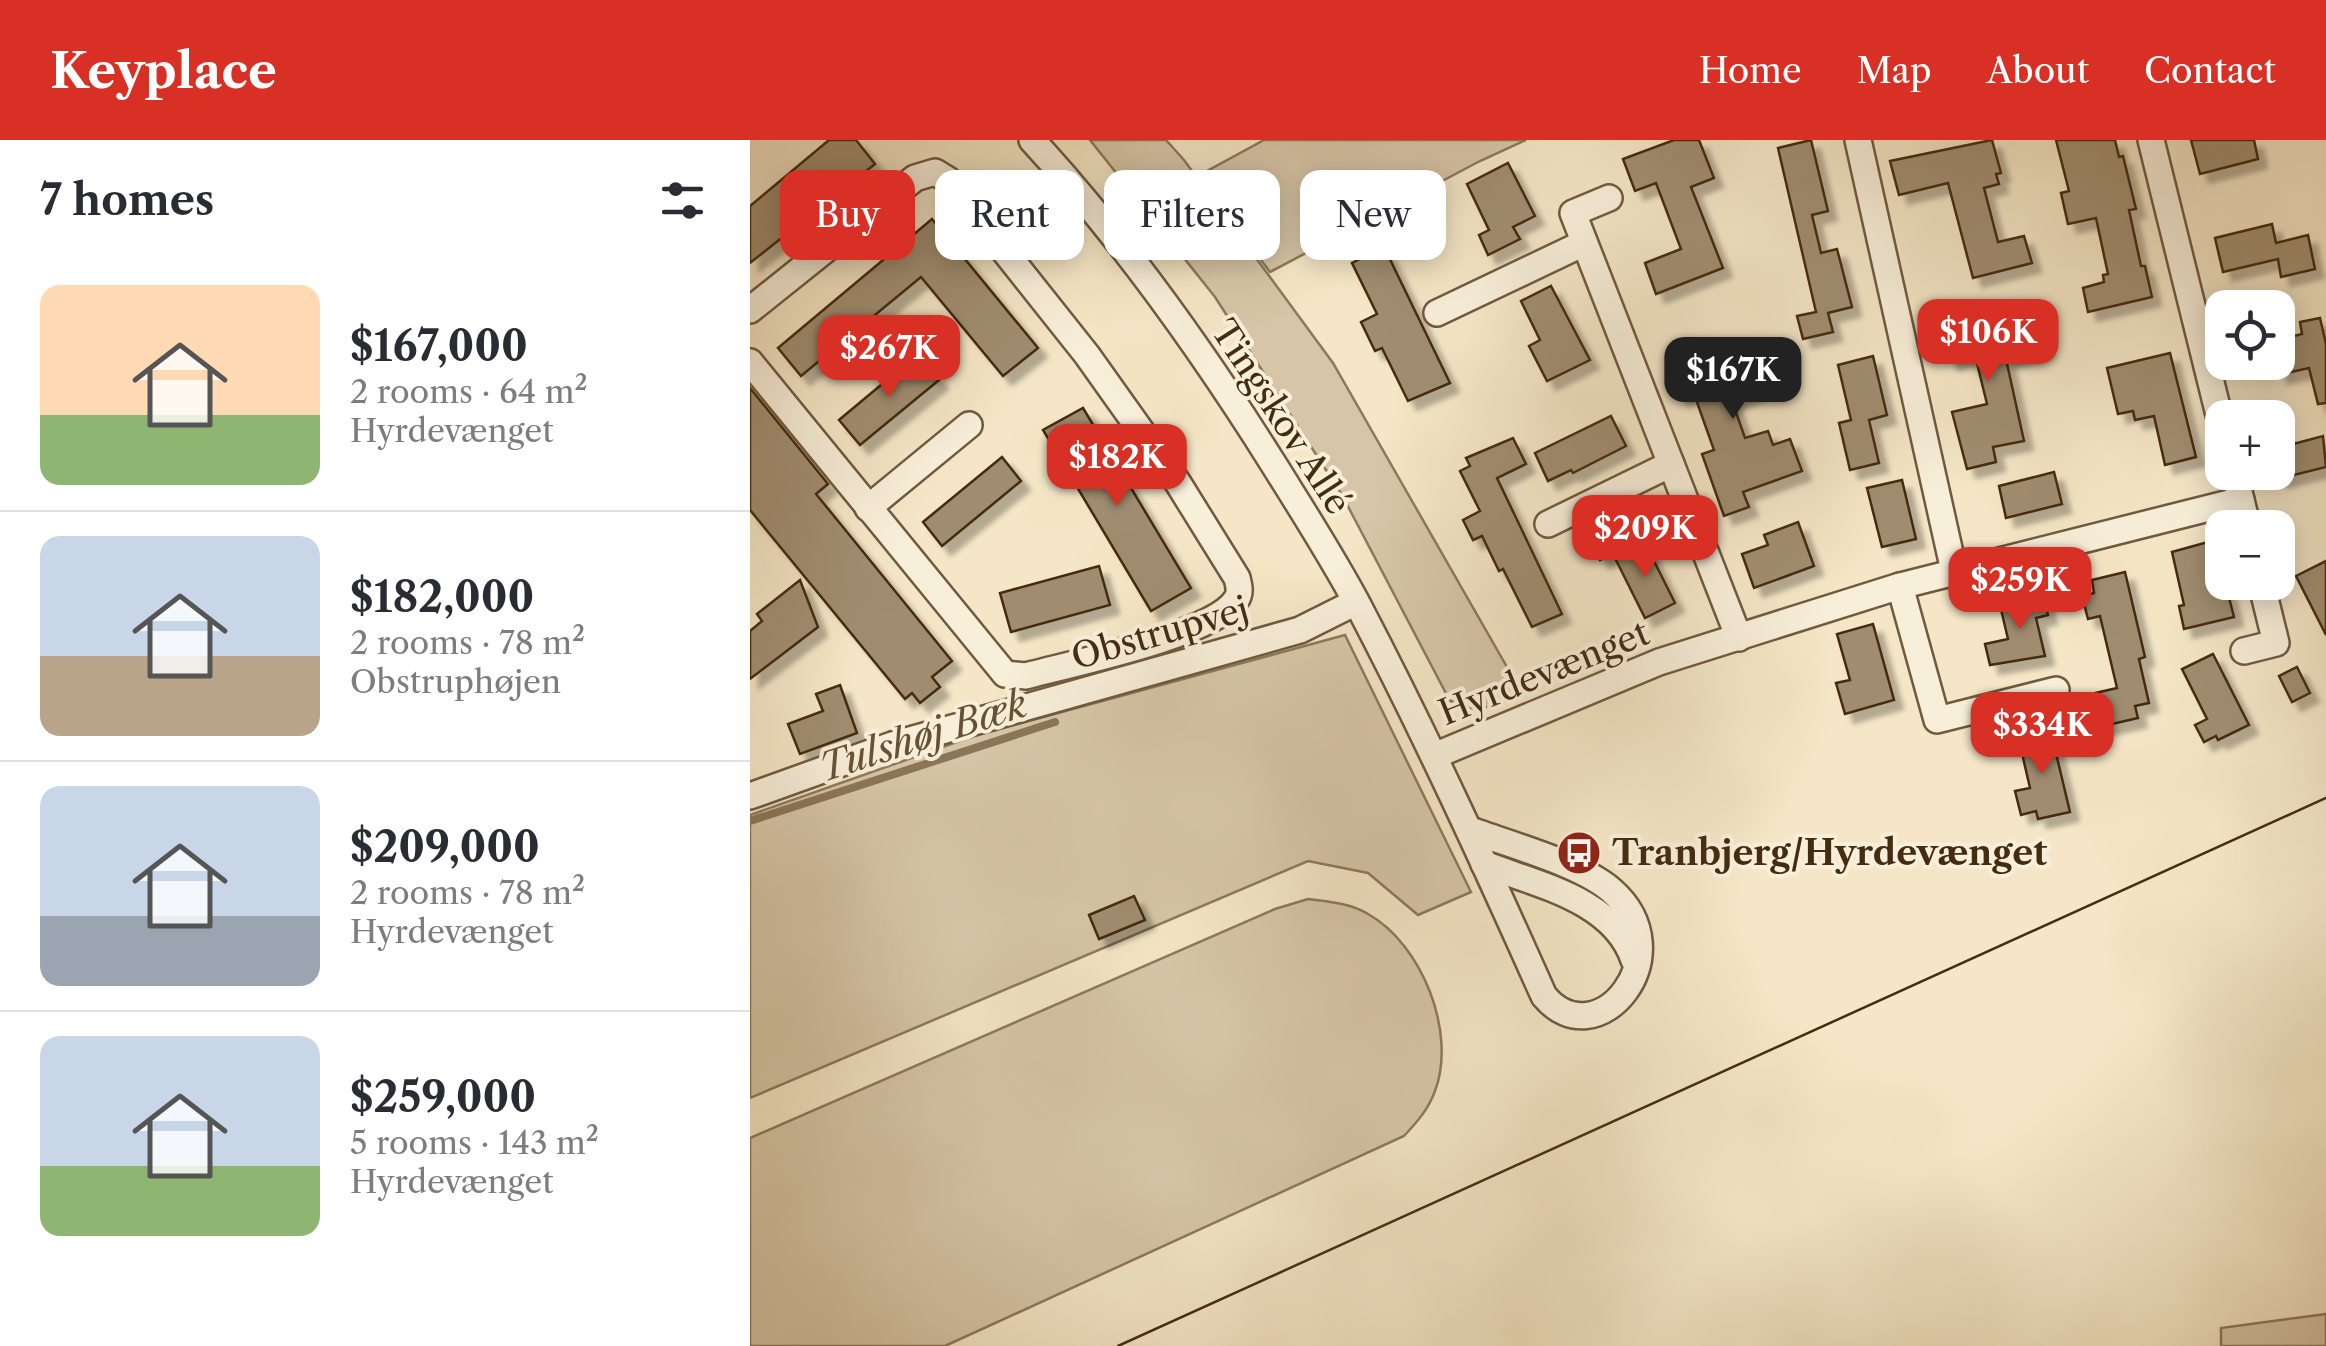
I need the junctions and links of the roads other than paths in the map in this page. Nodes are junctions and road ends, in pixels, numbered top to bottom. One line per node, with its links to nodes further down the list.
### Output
1 (1032, 140): 20 (street, Tingskov Allé)
2 (1858, 140): 17 (street)
3 (2151, 140): 9 (street)
4 (1609, 198): 5 (street)
5 (1584, 242): 7 (street); 11 (street)
6 (750, 310): 14 (street)
7 (1437, 313)
8 (750, 362): 14 (street)
9 (2215, 400)
10 (970, 425): 14 (street)
11 (1671, 464): 16 (street); 21 (street)
12 (2238, 490): 13 (street)
13 (2240, 500): 15 (street); 17 (street, Hyrdevænget)
14 (868, 508)
15 (2243, 510)
16 (1548, 524)
17 (1954, 572): 18 (street, Hyrdevænget)
18 (1900, 586): 21 (street, Hyrdevænget); 23 (street)
19 (2265, 600): 22 (street)
20 (1356, 602): 24 (street, Tingskov Allé); 25 (street, Obstrupvej)
21 (1739, 638): 24 (street, Hyrdevænget)
22 (2244, 651)
23 (2056, 690)
24 (1434, 756): 26 (street, Tingskov Allé)
25 (750, 796)
26 (1468, 829): 27 (street, Tingskov Allé); 28 (street)
27 (1484, 864): 28 (street); 28 (street, Tingskov Allé)
28 (1636, 974)

